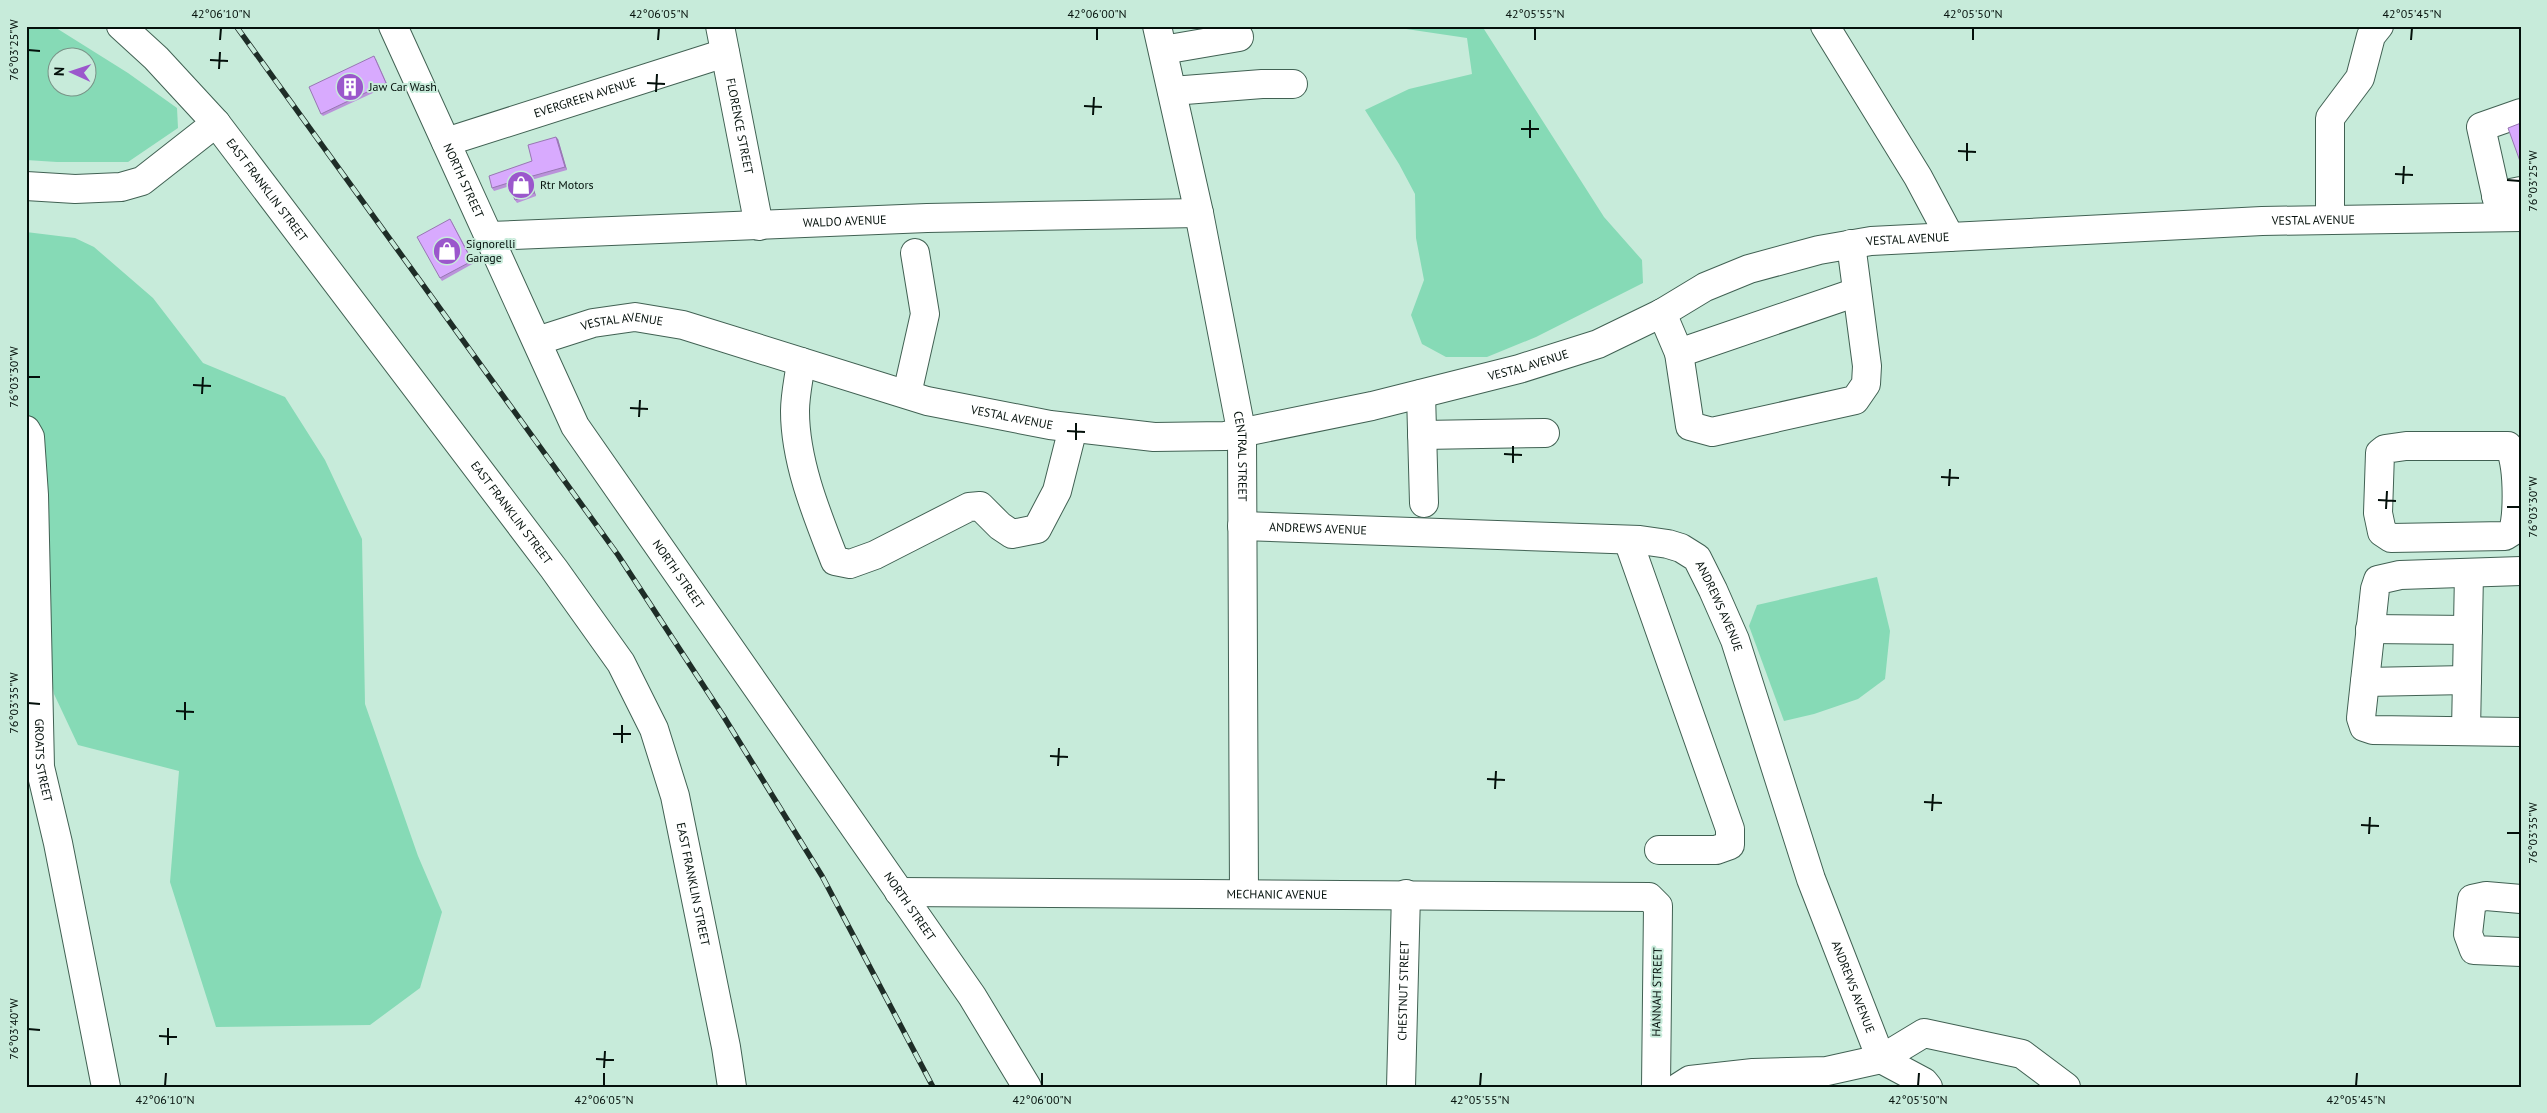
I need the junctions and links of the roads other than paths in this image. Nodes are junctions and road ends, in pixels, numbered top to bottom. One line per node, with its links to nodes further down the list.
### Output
1 (121, 26): 12 (street, EAST FRANKLIN STREET)
2 (393, 26): 13 (street, NORTH STREET)
3 (720, 26): 8 (street, FLORENCE STREET)
4 (1826, 26): 20 (street)
5 (2380, 26): 17 (street)
6 (1239, 37): 7 (street)
7 (1160, 38): 10 (street, CENTRAL STREET)
8 (725, 53): 13 (street, EVERGREEN AVENUE); 18 (street, FLORENCE STREET)
9 (1293, 84): 10 (street)
10 (1172, 91): 16 (street, CENTRAL STREET)
11 (2521, 113): 15 (street)
12 (216, 124): 14 (street); 56 (street, EAST FRANKLIN STREET)
13 (446, 142): 19 (street, NORTH STREET)
14 (26, 186)
15 (2510, 205): 17 (street, VESTAL AVENUE)
16 (1199, 213): 18 (street, WALDO AVENUE); 33 (street, CENTRAL STREET)
17 (2330, 220): 20 (street, VESTAL AVENUE)
18 (759, 226): 19 (street, WALDO AVENUE)
19 (490, 236): 25 (street, NORTH STREET)
20 (1950, 237): 21 (street, VESTAL AVENUE)
21 (1851, 244): 23 (street); 24 (street, VESTAL AVENUE)
22 (915, 253): 28 (street)
23 (1858, 292): 26 (street); 26 (street)
24 (1662, 313): 26 (street); 29 (street, VESTAL AVENUE)
25 (536, 341): 27 (street, VESTAL AVENUE); 48 (street, NORTH STREET)
26 (1679, 353)
27 (801, 362): 28 (street, VESTAL AVENUE); 30 (street)
28 (907, 394): 30 (street, VESTAL AVENUE)
29 (1421, 394): 33 (street, VESTAL AVENUE); 34 (street)
30 (1073, 428): 33 (street, VESTAL AVENUE)
31 (26, 430): 55 (street, GROATS STREET)
32 (1545, 433): 34 (street)
33 (1242, 435): 37 (street, CENTRAL STREET)
34 (1422, 435): 36 (street)
35 (2519, 466): 35 (street)
36 (1424, 502)
37 (1242, 526): 38 (street, ANDREWS AVENUE); 49 (street, CENTRAL STREET)
38 (1628, 540): 47 (street); 54 (street, ANDREWS AVENUE)
39 (2521, 571): 40 (street)
40 (2469, 573): 41 (street); 42 (street)
41 (2370, 629): 42 (street); 44 (street)
42 (2468, 630): 43 (street)
43 (2467, 680): 44 (street); 45 (street)
44 (2364, 682): 45 (street)
45 (2466, 731): 46 (street)
46 (2521, 732)
47 (1659, 850)
48 (898, 892): 49 (street, MECHANIC AVENUE); 57 (street, NORTH STREET)
49 (1244, 894): 50 (street, MECHANIC AVENUE)
50 (1406, 894): 51 (street, MECHANIC AVENUE); 58 (street, CHESTNUT STREET)
51 (1653, 899): 59 (street, HANNAH STREET)
52 (2521, 899): 53 (street)
53 (2521, 952)
54 (1881, 1059): 60 (street); 61 (street); 62 (street)
55 (106, 1087)
56 (732, 1087)
57 (1027, 1087)
58 (1401, 1087)
59 (1656, 1087)
60 (1679, 1087)
61 (1928, 1087)
62 (2066, 1087)

